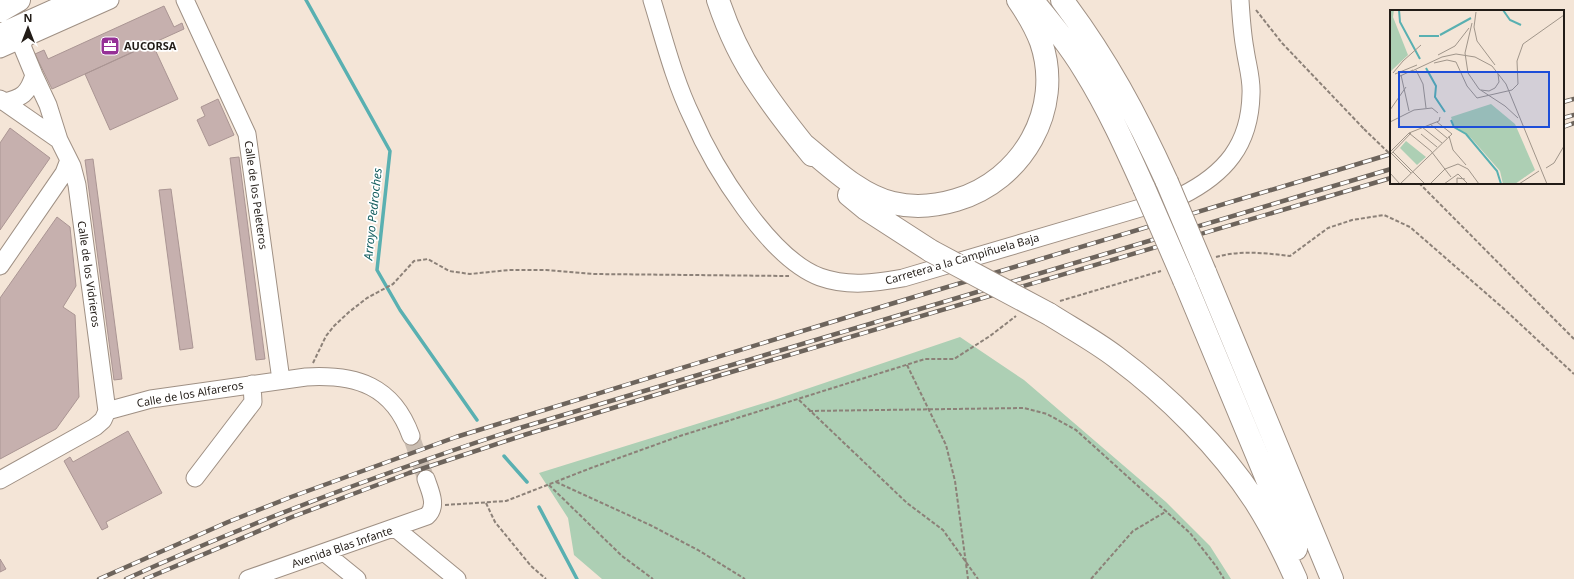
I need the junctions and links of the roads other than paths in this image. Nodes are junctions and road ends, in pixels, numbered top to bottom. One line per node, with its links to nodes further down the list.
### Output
1 (55, 0): 13 (highway)
2 (78, 0): 13 (highway)
3 (110, 0): 13 (street)
4 (185, 0): 23 (street, Calle de los Peleteros)
5 (652, 0): 11 (street, Carretera a la Campiñuela Baja)
6 (718, 0): 20 (highway)
7 (1018, 0): 20 (highway)
8 (1032, 0): 36 (highway, bridge)
9 (1062, 0): 37 (highway, bridge)
10 (0, 2): 13 (highway)
11 (1247, 3)
12 (0, 11): 13 (highway)
13 (22, 15): 14 (highway); 15 (highway); 16 (street); 17 (street, Calle de los Vidrieros)
14 (0, 26)
15 (0, 35)
16 (0, 49)
17 (34, 75): 18 (street); 19 (street, Calle de los Vidrieros)
18 (2, 100): 19 (street, Calle de los Vidrieros)
19 (59, 140): 21 (street, Calle de los Vidrieros)
20 (803, 144): 35 (highway, bridge)
21 (69, 160): 22 (street); 25 (street, Calle de los Vidrieros)
22 (0, 266)
23 (281, 380): 24 (street, Calle de los Alfareros); 26 (street, Calle de los Alfareros)
24 (252, 384): 25 (street, Calle de los Alfareros); 27 (street)
25 (107, 411): 29 (street)
26 (411, 436)
27 (195, 478)
28 (426, 479): 30 (street, Avenida Blas Infante)
29 (0, 480)
30 (395, 528): 31 (street, Avenida Blas Infante); 34 (street)
31 (326, 553): 32 (street, Avenida Blas Infante); 33 (street)
32 (248, 579)
33 (357, 579)
34 (457, 579)
35 (1296, 579)
36 (1308, 579)
37 (1332, 579)

